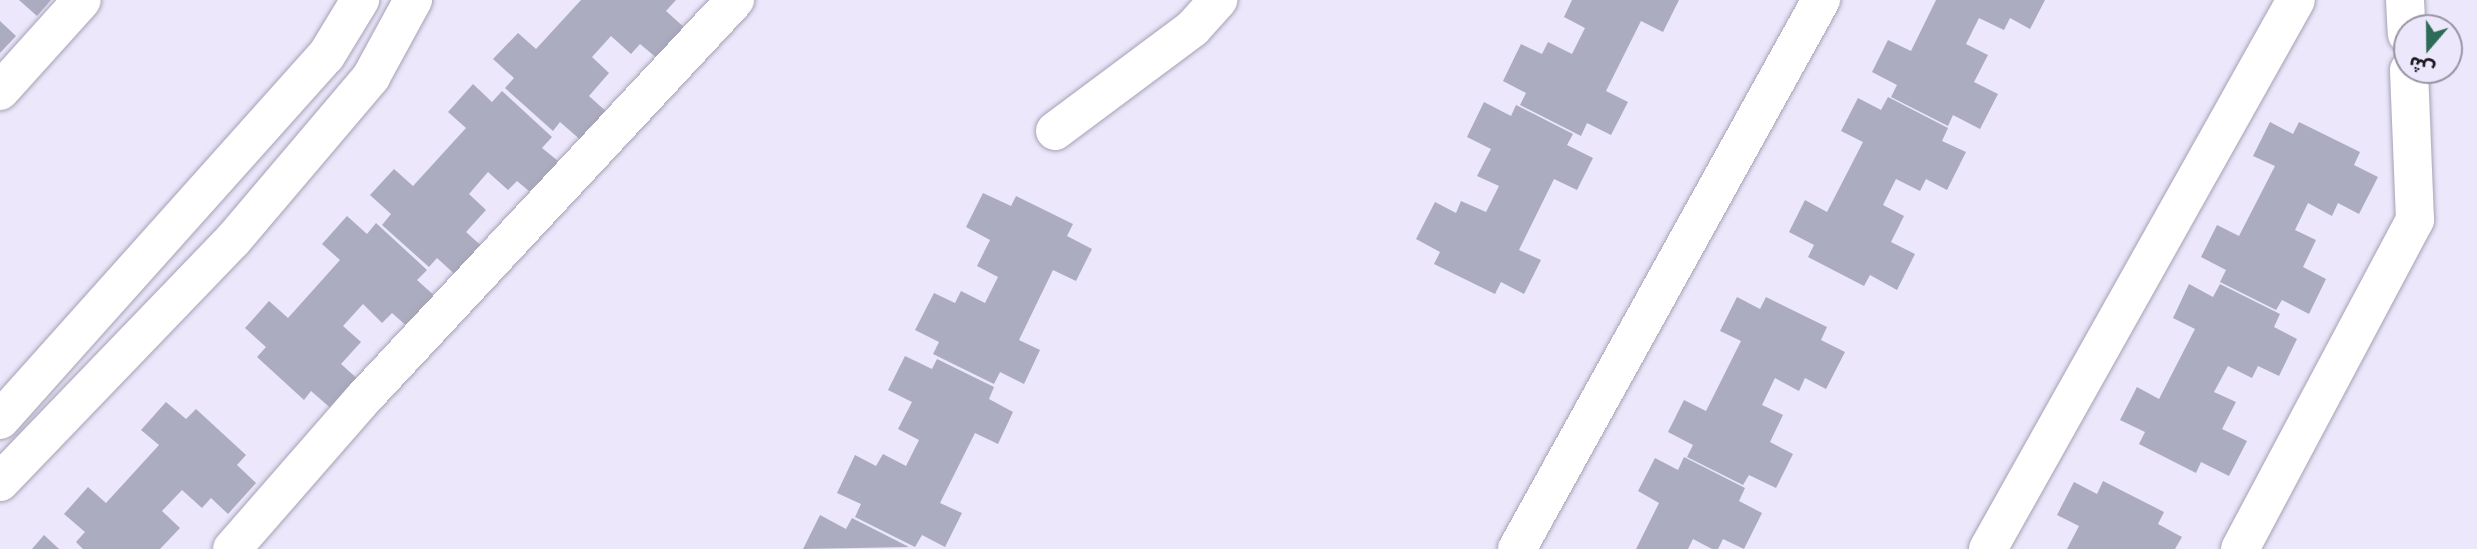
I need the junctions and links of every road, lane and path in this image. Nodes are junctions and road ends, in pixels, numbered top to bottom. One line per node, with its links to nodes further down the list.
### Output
1 (82, 0): 9 (street)
2 (360, 0): 11 (street)
3 (413, 0): 12 (street)
4 (735, 0): 13 (street)
5 (1218, 0): 10 (street)
6 (1821, 0): 14 (street)
7 (2296, 0): 15 (street)
8 (2410, 84): 16 (street)
9 (0, 91)
10 (1055, 131)
11 (0, 420)
12 (0, 482)
13 (232, 549)
14 (1517, 549)
15 (1988, 549)
16 (2240, 549)

